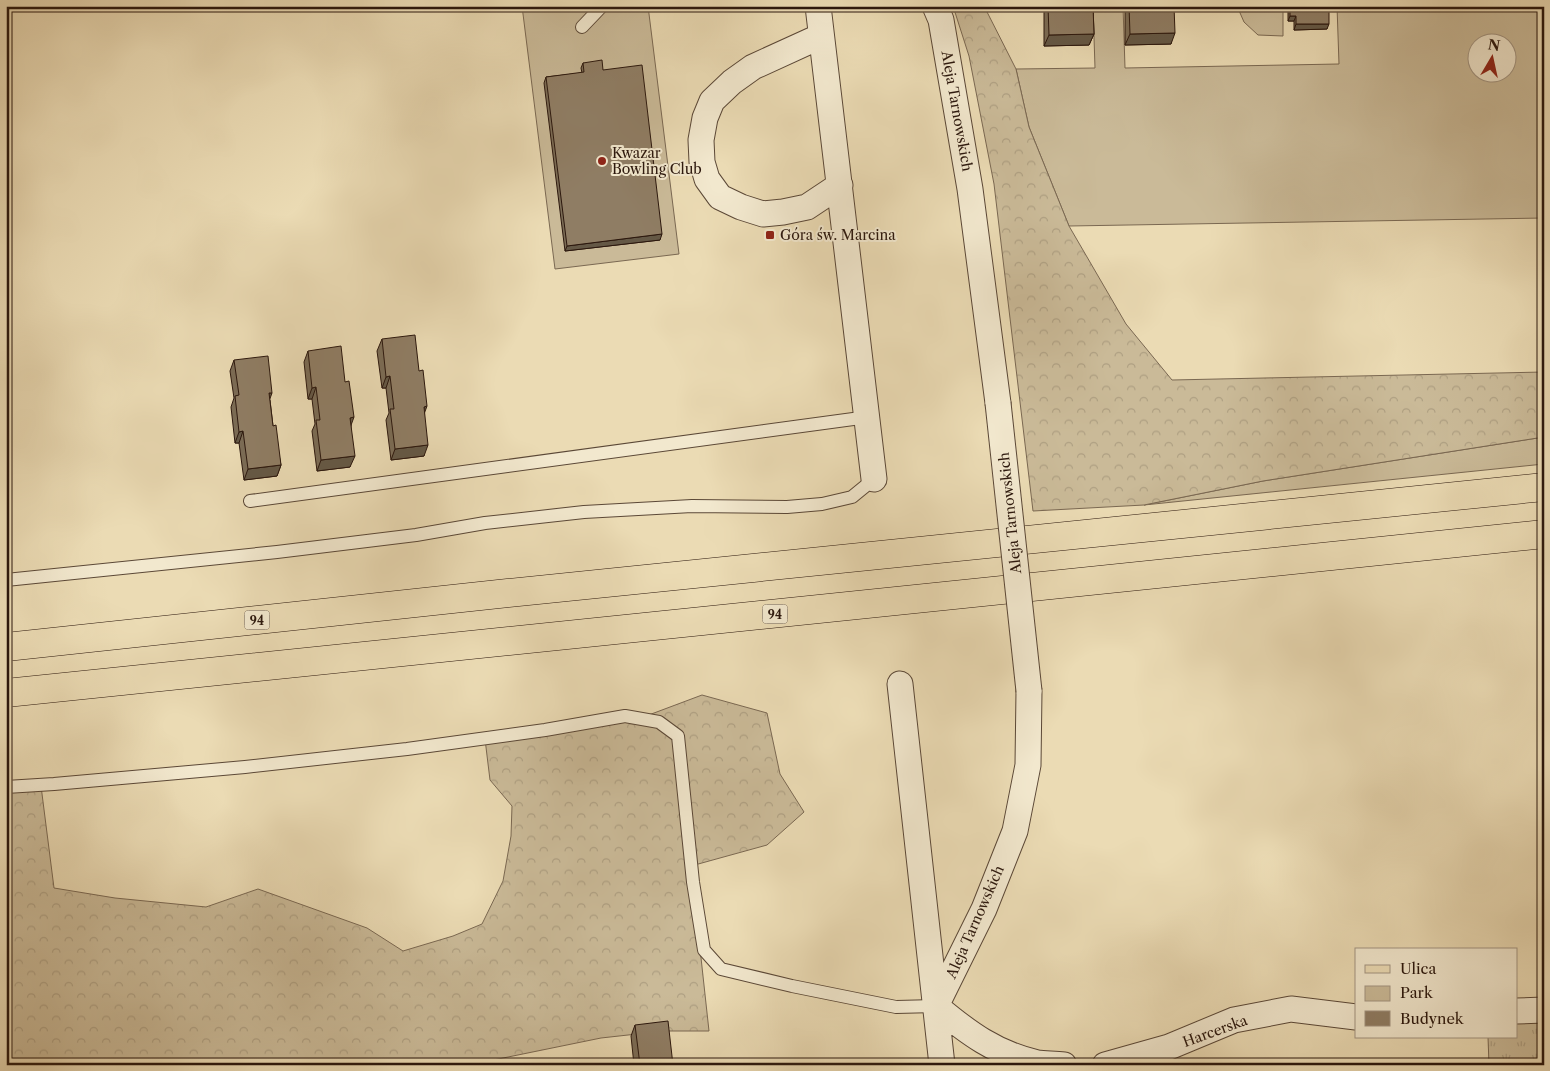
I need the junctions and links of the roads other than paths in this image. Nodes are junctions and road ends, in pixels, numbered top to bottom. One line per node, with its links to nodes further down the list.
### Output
1 (602, 6): 4 (lane)
2 (818, 6): 5 (street)
3 (935, 6): 17 (street, Aleja Tarnowskich, bridge)
4 (582, 26)
5 (821, 36): 6 (street); 6 (street)
6 (840, 185): 7 (street)
7 (868, 417): 8 (street); 10 (lane)
8 (874, 479): 12 (lane)
9 (1544, 487): 13 (main road, 94)
10 (250, 501)
11 (1544, 534): 15 (main road, 94)
12 (6, 580)
13 (6, 647)
14 (900, 684): 17 (street, Aleja Tarnowskich)
15 (6, 693)
16 (6, 787): 17 (lane)
17 (936, 1006): 21 (street, Aleja Tarnowskich); 22 (street)
18 (1544, 1010): 19 (street)
19 (1518, 1011)
20 (1355, 1016): 23 (street, Harcerska)
21 (942, 1065)
22 (1064, 1065)
23 (1105, 1065)

